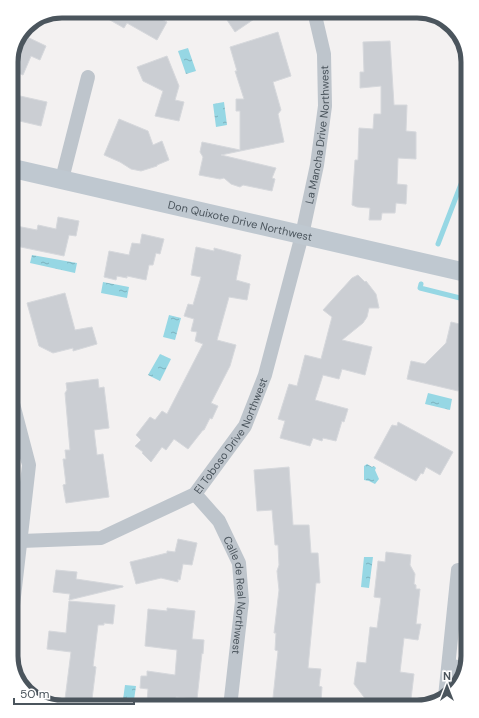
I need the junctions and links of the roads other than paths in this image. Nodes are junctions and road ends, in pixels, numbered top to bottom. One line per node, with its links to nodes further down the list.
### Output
1 (316, 18): 5 (street, La Mancha Drive Northwest)
2 (88, 77): 4 (street)
3 (18, 170): 4 (street, Don Quixote Drive Northwest)
4 (62, 179): 5 (street, Don Quixote Drive Northwest)
5 (302, 235): 6 (street, Don Quixote Drive Northwest); 8 (street, El Toboso Drive Northwest)
6 (461, 271)
7 (18, 423): 9 (street)
8 (195, 494): 10 (street, El Toboso Drive Northwest); 15 (street, Calle de Real Northwest)
9 (18, 528)
10 (18, 540)
11 (458, 570): 12 (street)
12 (449, 665): 13 (street); 14 (street)
13 (459, 668)
14 (446, 689)
15 (231, 700)

